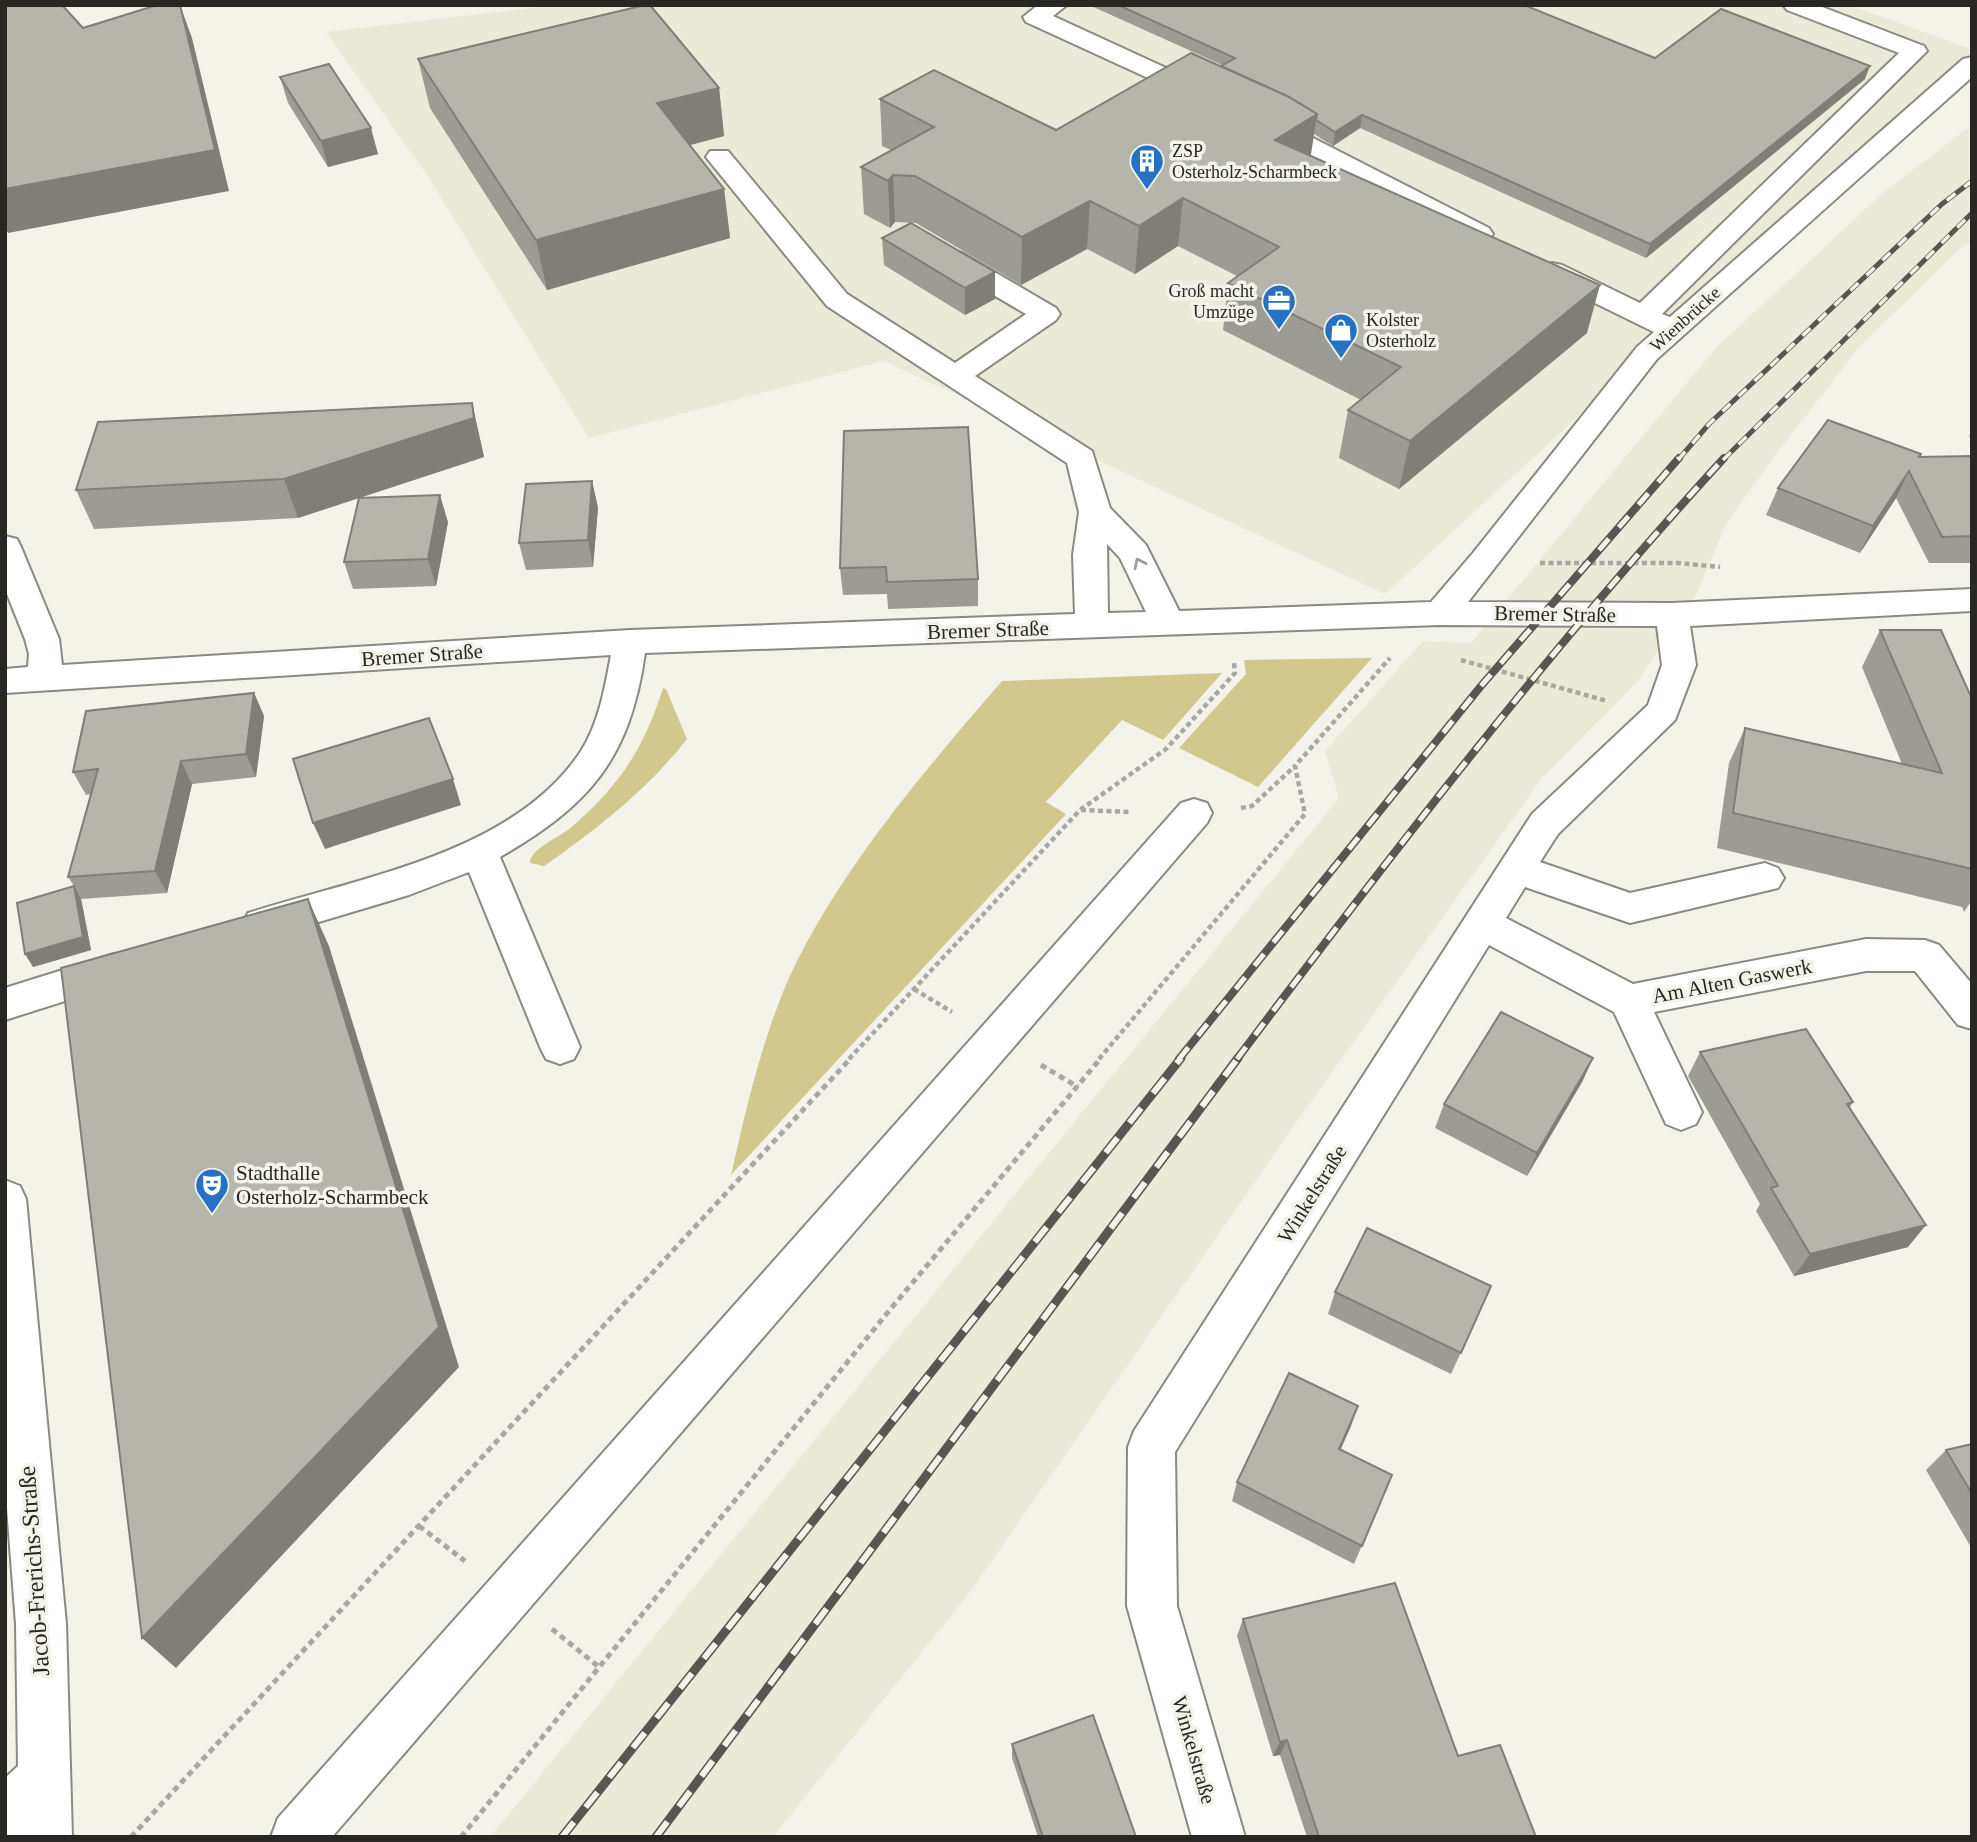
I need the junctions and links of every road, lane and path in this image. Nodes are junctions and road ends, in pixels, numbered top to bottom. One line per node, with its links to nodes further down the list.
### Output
1 (1055, 5): 5 (street)
2 (1795, 5): 8 (street)
3 (1972, 64): 9 (street, Wienbrücke)
4 (719, 157): 10 (street)
5 (1497, 243)
6 (928, 245): 10 (street)
7 (1534, 262): 8 (street)
8 (1642, 317): 9 (street)
9 (1672, 330): 14 (street, Wienbrücke)
10 (956, 376): 11 (street)
11 (1095, 512): 17 (street, one-way to 11); 18 (street)
12 (5, 547): 21 (street)
13 (1972, 600): 15 (street, Bremer Straße)
14 (1440, 613): 15 (street, Bremer Straße); 16 (street, Bremer Straße); 42 (path)
15 (1672, 615): 23 (street, Winkelstraße)
16 (1228, 621): 17 (street, Bremer Straße); 40 (path)
17 (1168, 624): 18 (street, Bremer Straße)
18 (1092, 626): 19 (street, Bremer Straße)
19 (630, 642): 21 (street, Bremer Straße); 25 (street)
20 (1455, 658): 23 (path)
21 (44, 678): 22 (street, Bremer Straße)
22 (5, 681)
23 (1662, 711): 26 (street, Winkelstraße)
24 (1194, 813): 41 (street)
25 (479, 851): 29 (street); 34 (street)
26 (1517, 869): 27 (street); 28 (street, Winkelstraße)
27 (1765, 877)
28 (1483, 925): 31 (street, Am Alten Gaswerk); 43 (street, Winkelstraße)
29 (227, 935)
30 (149, 960): 32 (street)
31 (1629, 1001): 33 (street, Am Alten Gaswerk); 35 (street)
32 (5, 1004)
33 (1972, 1013)
34 (560, 1047)
35 (1681, 1112)
36 (5, 1199): 37 (street, Jacob-Frerichs-Straße)
37 (44, 1776): 38 (street); 39 (street, Jacob-Frerichs-Straße)
38 (5, 1816)
39 (45, 1837)
40 (131, 1837)
41 (297, 1837)
42 (461, 1837)
43 (1219, 1837)

